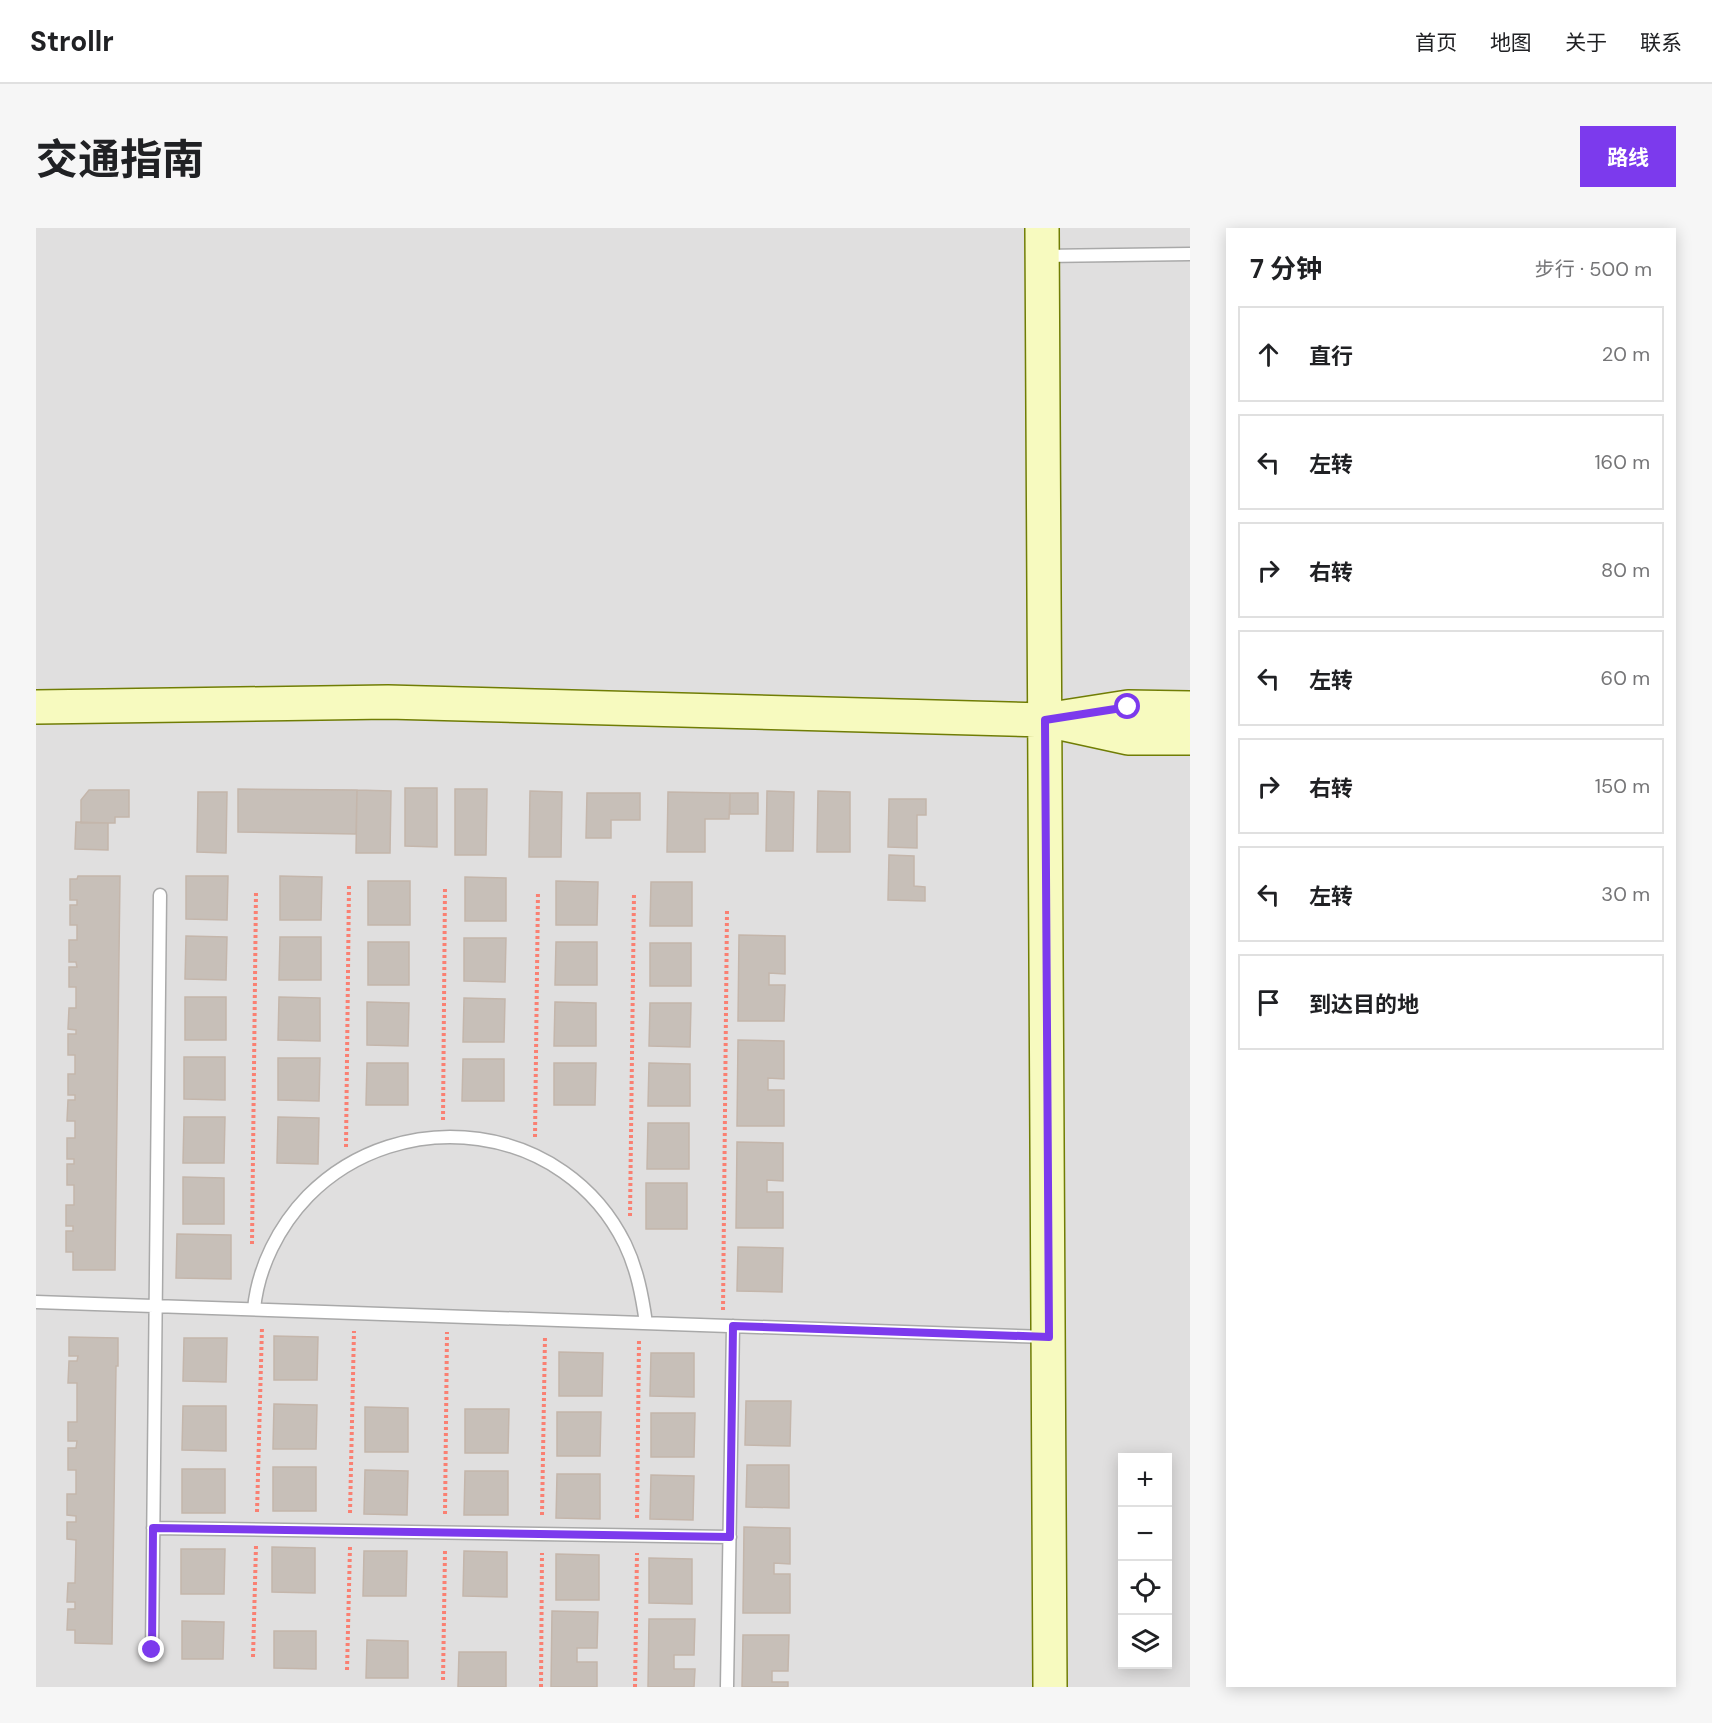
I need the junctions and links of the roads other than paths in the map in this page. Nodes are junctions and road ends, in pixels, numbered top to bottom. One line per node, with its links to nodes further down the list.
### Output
1 (1042, 242): 2 (lane); 5 (main road)
2 (1190, 254)
3 (36, 707): 5 (main road)
4 (1190, 708): 5 (main road)
5 (1045, 720): 6 (main road); 13 (main road)
6 (1190, 738)
7 (160, 895): 9 (lane)
8 (36, 1302): 9 (lane)
9 (156, 1306): 10 (lane); 14 (lane)
10 (258, 1310): 11 (lane); 11 (lane)
11 (642, 1323): 12 (lane)
12 (728, 1326): 13 (lane); 15 (lane)
13 (1049, 1337): 18 (main road)
14 (153, 1528): 15 (lane); 16 (lane)
15 (730, 1537): 17 (lane)
16 (152, 1650)
17 (727, 1687)
18 (1050, 1687)

